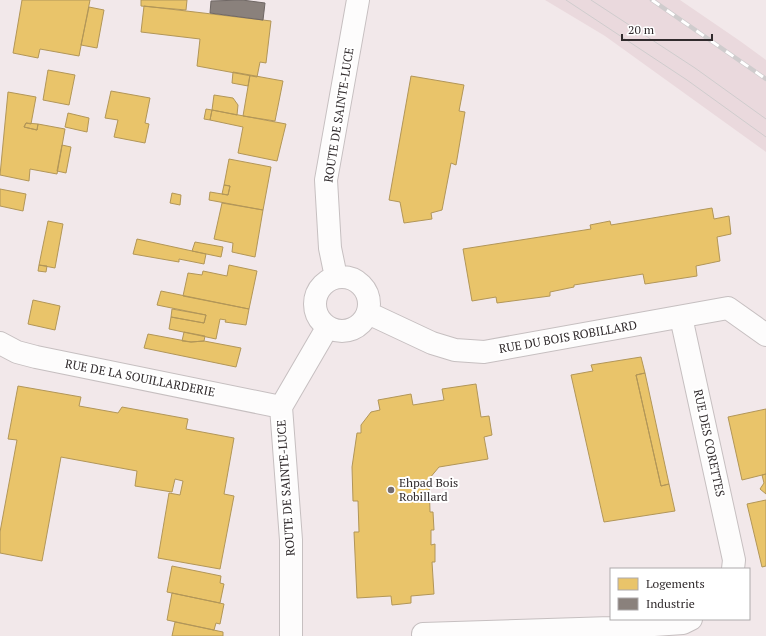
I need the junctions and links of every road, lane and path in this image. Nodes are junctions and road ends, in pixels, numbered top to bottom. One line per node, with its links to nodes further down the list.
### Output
1 (358, 0): 2 (street, ROUTE DE SAINTE-LUCE)
2 (336, 277): 3 (street); 5 (street)
3 (368, 313): 4 (street, RUE DU BOIS ROBILLARD); 5 (street)
4 (681, 317): 6 (street, RUE DU BOIS ROBILLARD); 9 (street, RUE DES CORETTES)
5 (327, 328): 8 (street, ROUTE DE SAINTE-LUCE)
6 (766, 335)
7 (0, 343): 8 (street, RUE DE LA SOUILLARDERIE)
8 (281, 407): 12 (street, ROUTE DE SAINTE-LUCE)
9 (733, 568)
10 (689, 620): 11 (street)
11 (422, 634)
12 (291, 636)

